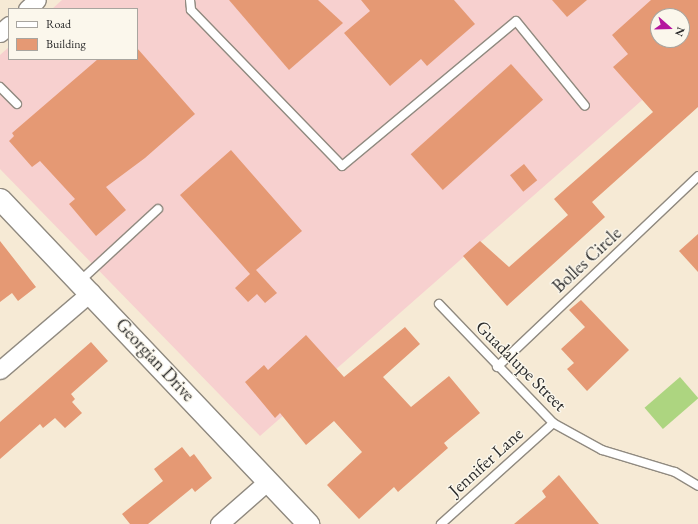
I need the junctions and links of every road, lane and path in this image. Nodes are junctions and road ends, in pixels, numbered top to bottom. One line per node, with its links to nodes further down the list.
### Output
1 (37, 0): 3 (street)
2 (190, 0): 8 (lane)
3 (27, 8)
4 (8, 26): 5 (street)
5 (0, 33)
6 (0, 87): 7 (lane)
7 (17, 104)
8 (585, 106)
9 (698, 176): 14 (lane, Bolles Circle)
10 (0, 198): 12 (street, Georgian Drive)
11 (158, 209): 12 (lane)
12 (85, 286): 15 (street); 17 (street, Georgian Drive)
13 (439, 304): 14 (lane, Guadalupe Street)
14 (497, 367): 16 (lane, Guadalupe Street)
15 (0, 370)
16 (553, 423): 18 (lane, Guadalupe Street); 21 (lane, Jennifer Lane)
17 (268, 481): 19 (street); 20 (street, Georgian Drive)
18 (698, 486)
19 (219, 524)
20 (308, 524)
21 (441, 524)

